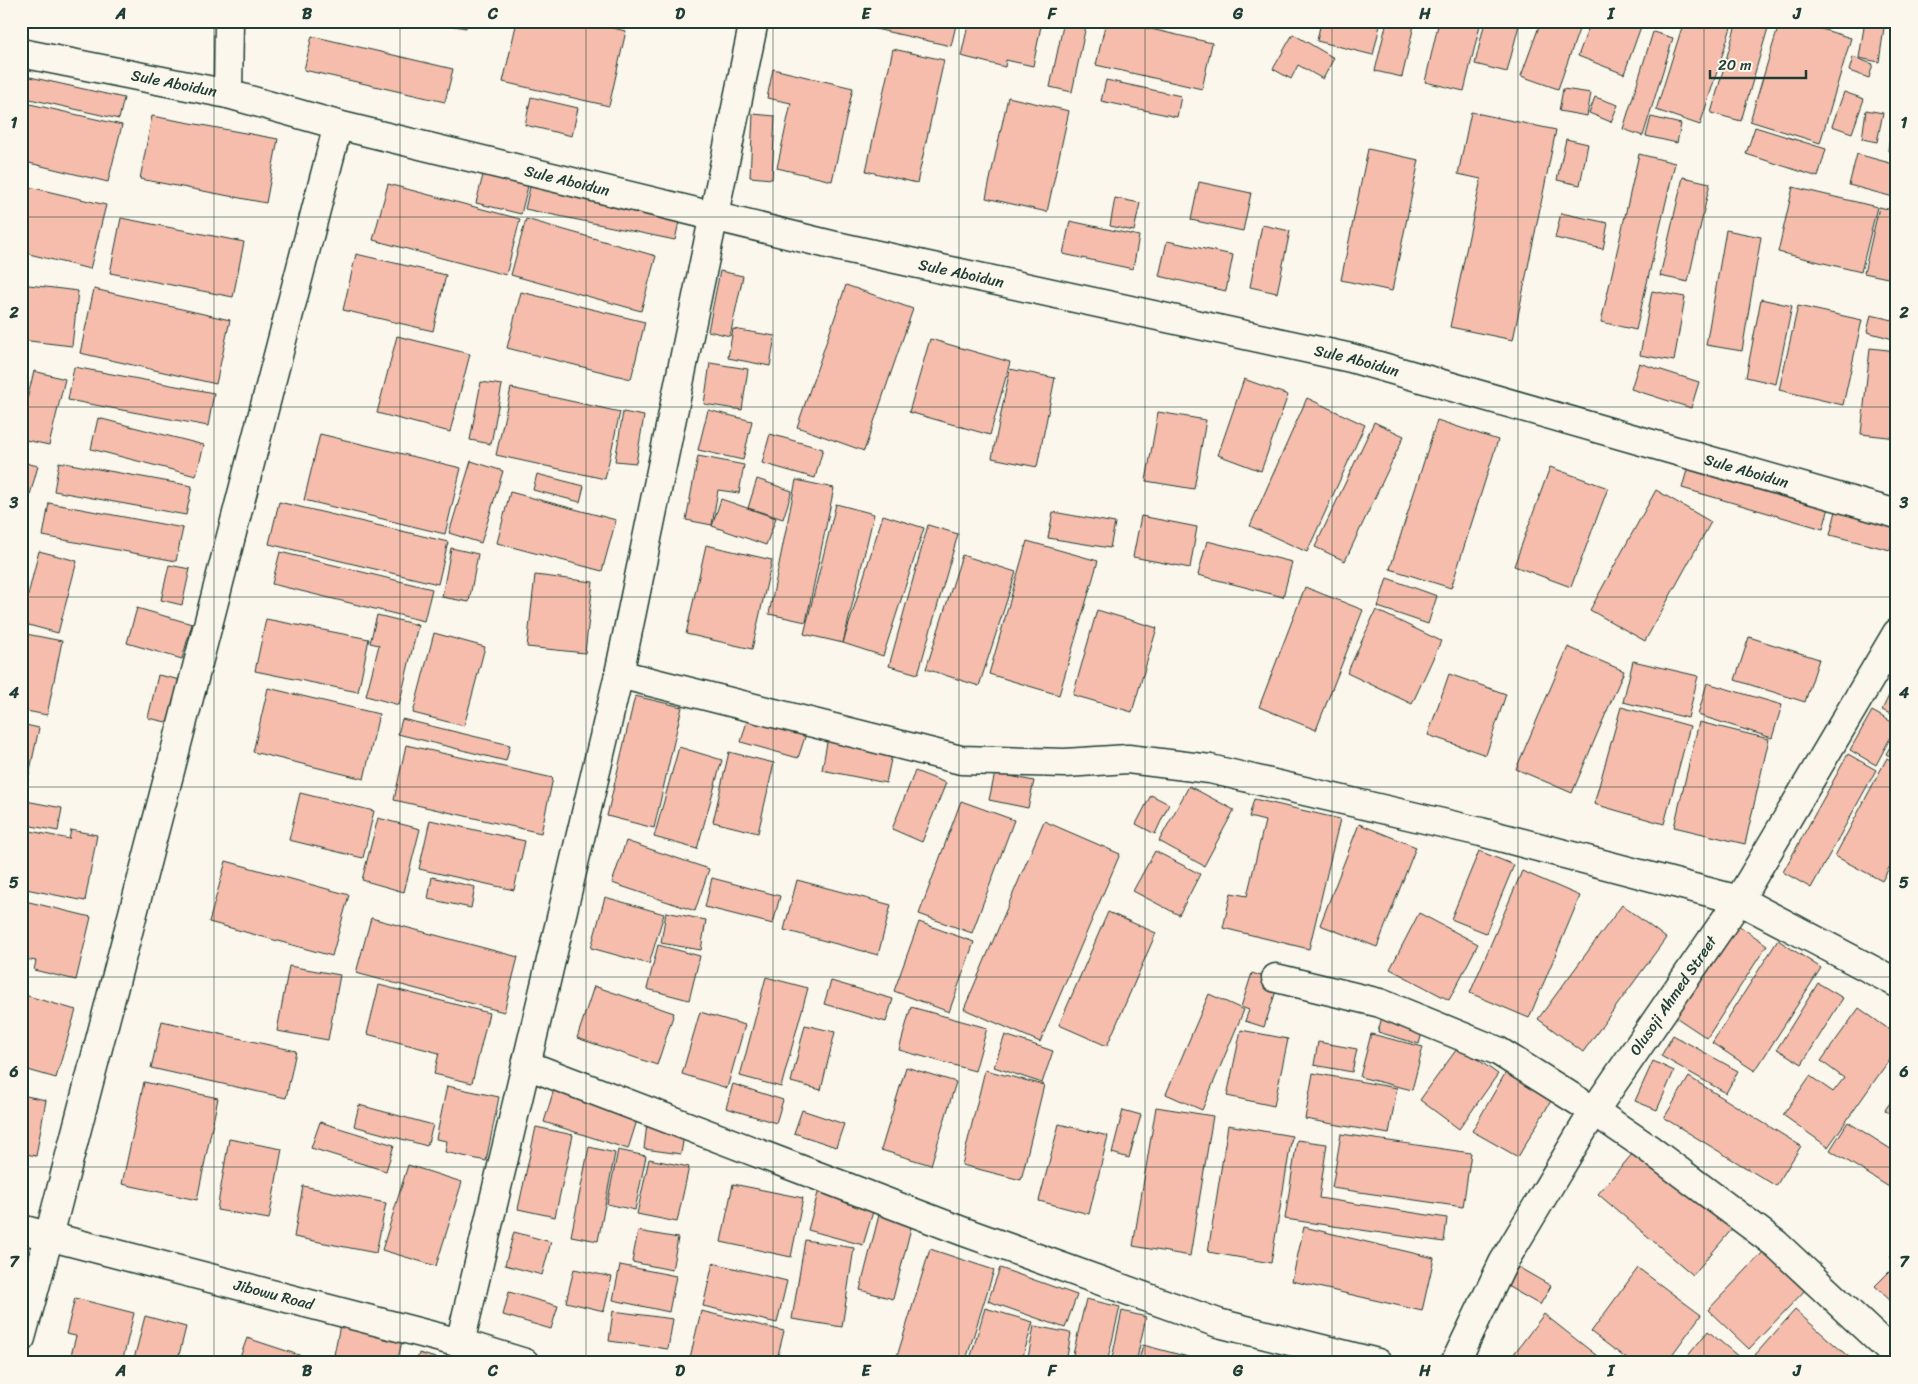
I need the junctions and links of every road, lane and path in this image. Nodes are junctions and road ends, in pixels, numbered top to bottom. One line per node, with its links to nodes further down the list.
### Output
1 (229, 21): 4 (street)
2 (754, 21): 6 (street)
3 (21, 53): 4 (street, Sule Aboidun)
4 (228, 94): 5 (street, Sule Aboidun)
5 (338, 125): 6 (street, Sule Aboidun); 16 (street)
6 (714, 215): 7 (street, Sule Aboidun); 9 (street)
7 (1897, 514)
8 (1897, 633): 10 (street, Olusoji Ahmed Street)
9 (619, 674): 10 (street); 13 (street)
10 (1739, 900): 12 (street); 14 (street, Olusoji Ahmed Street)
11 (1276, 978): 14 (street)
12 (1897, 983)
13 (527, 1065): 18 (street); 21 (street)
14 (1594, 1111): 19 (street); 22 (street, Olusoji Ahmed Street)
15 (21, 1229): 16 (street, Jibowu Road)
16 (49, 1236): 17 (street); 18 (street, Jibowu Road)
17 (21, 1338)
18 (460, 1343): 20 (street, Jibowu Road)
19 (1891, 1358)
20 (525, 1363)
21 (1378, 1363)
22 (1455, 1363)

